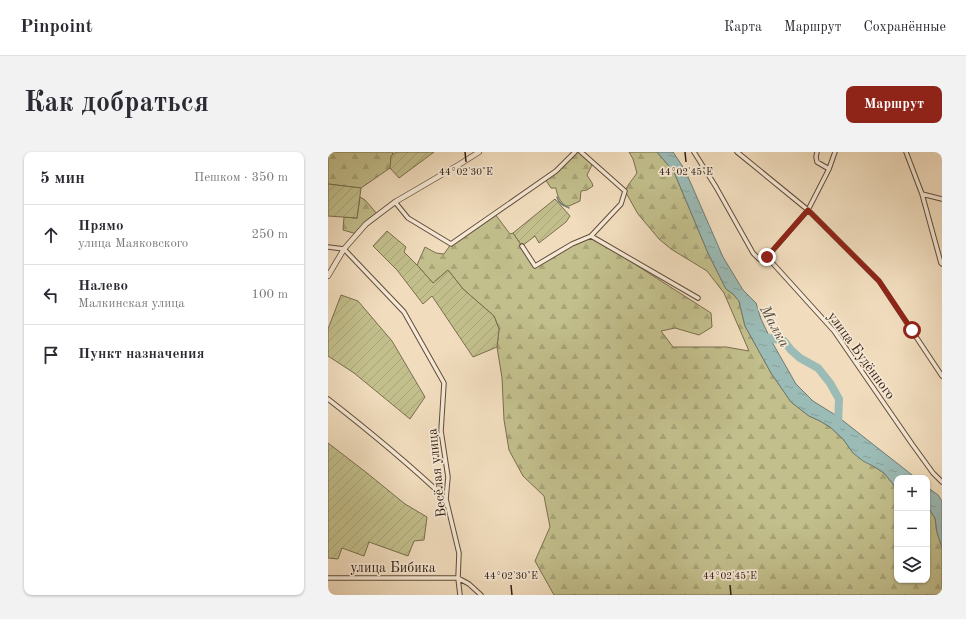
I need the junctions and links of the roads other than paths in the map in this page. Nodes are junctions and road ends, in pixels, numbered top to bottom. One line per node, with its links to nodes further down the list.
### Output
1 (478, 152): 12 (street)
2 (575, 152): 12 (street)
3 (581, 152): 14 (street)
4 (694, 152): 18 (street, улица Будённого)
5 (737, 152): 13 (street)
6 (817, 152): 9 (street)
7 (835, 152): 9 (street)
8 (906, 152): 10 (street)
9 (829, 169): 13 (street)
10 (922, 194): 11 (street); 19 (street)
11 (942, 199)
12 (395, 202): 17 (street)
13 (808, 210): 18 (street); 22 (street)
14 (591, 236): 15 (street); 21 (street)
15 (522, 246)
16 (328, 247): 17 (street)
17 (344, 249): 20 (street); 25 (street, Весёлая улица)
18 (767, 257): 24 (street, улица Будённого)
19 (941, 264)
20 (328, 276)
21 (698, 298)
22 (942, 376)
23 (328, 399): 25 (street)
24 (942, 482)
25 (446, 499): 27 (street, Весёлая улица)
26 (328, 578): 27 (street, улица Бибика)
27 (458, 578): 28 (street, Весёлая улица); 29 (street)
28 (460, 595)
29 (481, 595)

